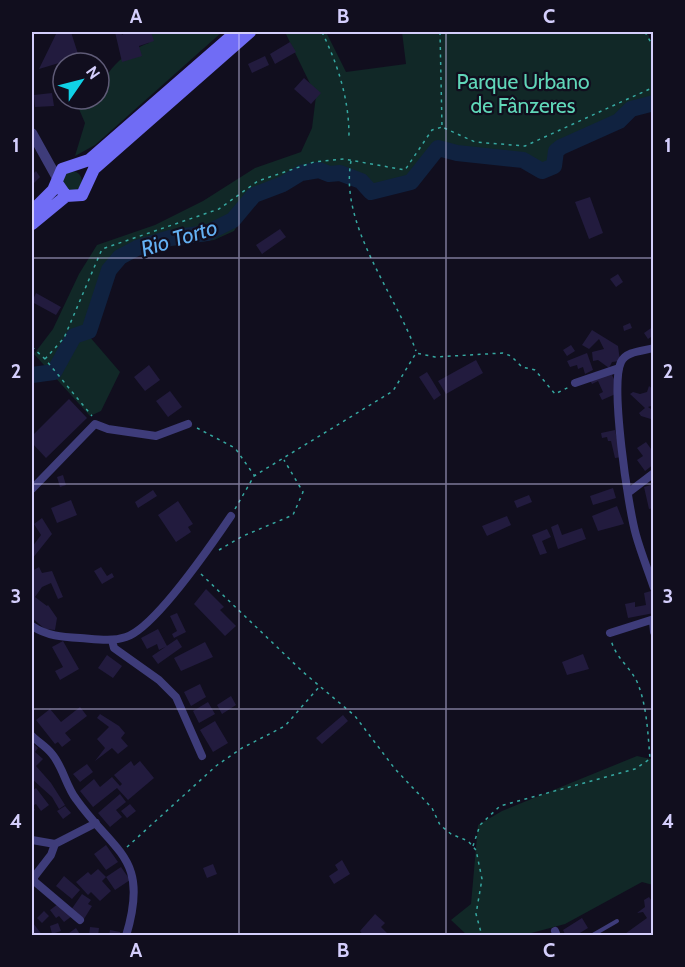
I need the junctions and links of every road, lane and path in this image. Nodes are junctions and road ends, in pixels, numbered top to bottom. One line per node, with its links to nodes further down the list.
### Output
1 (236, 32): 13 (main road)
2 (250, 32): 14 (main road)
3 (322, 32): 10 (path)
4 (440, 32): 8 (path)
5 (645, 32): 6 (path)
6 (654, 48)
7 (654, 87): 8 (path)
8 (442, 127): 12 (path)
9 (32, 133): 11 (street)
10 (349, 136)
11 (44, 158): 13 (street); 15 (street)
12 (351, 160): 21 (path); 22 (path)
13 (71, 166): 14 (main road); 15 (main road)
14 (89, 180): 16 (main road)
15 (57, 181): 16 (main road); 17 (main road)
16 (66, 196): 18 (main road)
17 (32, 211)
18 (32, 224)
19 (32, 347): 22 (path)
20 (654, 348): 23 (street)
21 (416, 353): 24 (path); 27 (path)
22 (45, 359): 25 (path)
23 (619, 368): 24 (street); 31 (street)
24 (574, 383)
25 (94, 424): 26 (street); 30 (street)
26 (188, 424): 29 (path)
27 (283, 459): 29 (path); 33 (path)
28 (654, 473): 31 (street)
29 (254, 476): 32 (path)
30 (32, 489)
31 (629, 492): 35 (street)
32 (231, 516): 33 (street)
33 (202, 557): 34 (street)
34 (194, 567): 40 (street); 41 (path)
35 (654, 588)
36 (653, 620): 38 (street); 39 (street)
37 (32, 626): 40 (street)
38 (654, 632)
39 (610, 633): 47 (path)
40 (112, 640): 43 (street)
41 (320, 687): 47 (path); 48 (path)
42 (32, 736): 44 (street)
43 (202, 756)
44 (96, 823): 46 (street); 48 (street)
45 (32, 840): 46 (street)
46 (55, 844): 49 (street)
47 (473, 846): 52 (path)
48 (121, 852): 51 (street)
49 (80, 920)
50 (617, 921): 53 (lane)
51 (126, 936)
52 (482, 936)
53 (591, 936)

